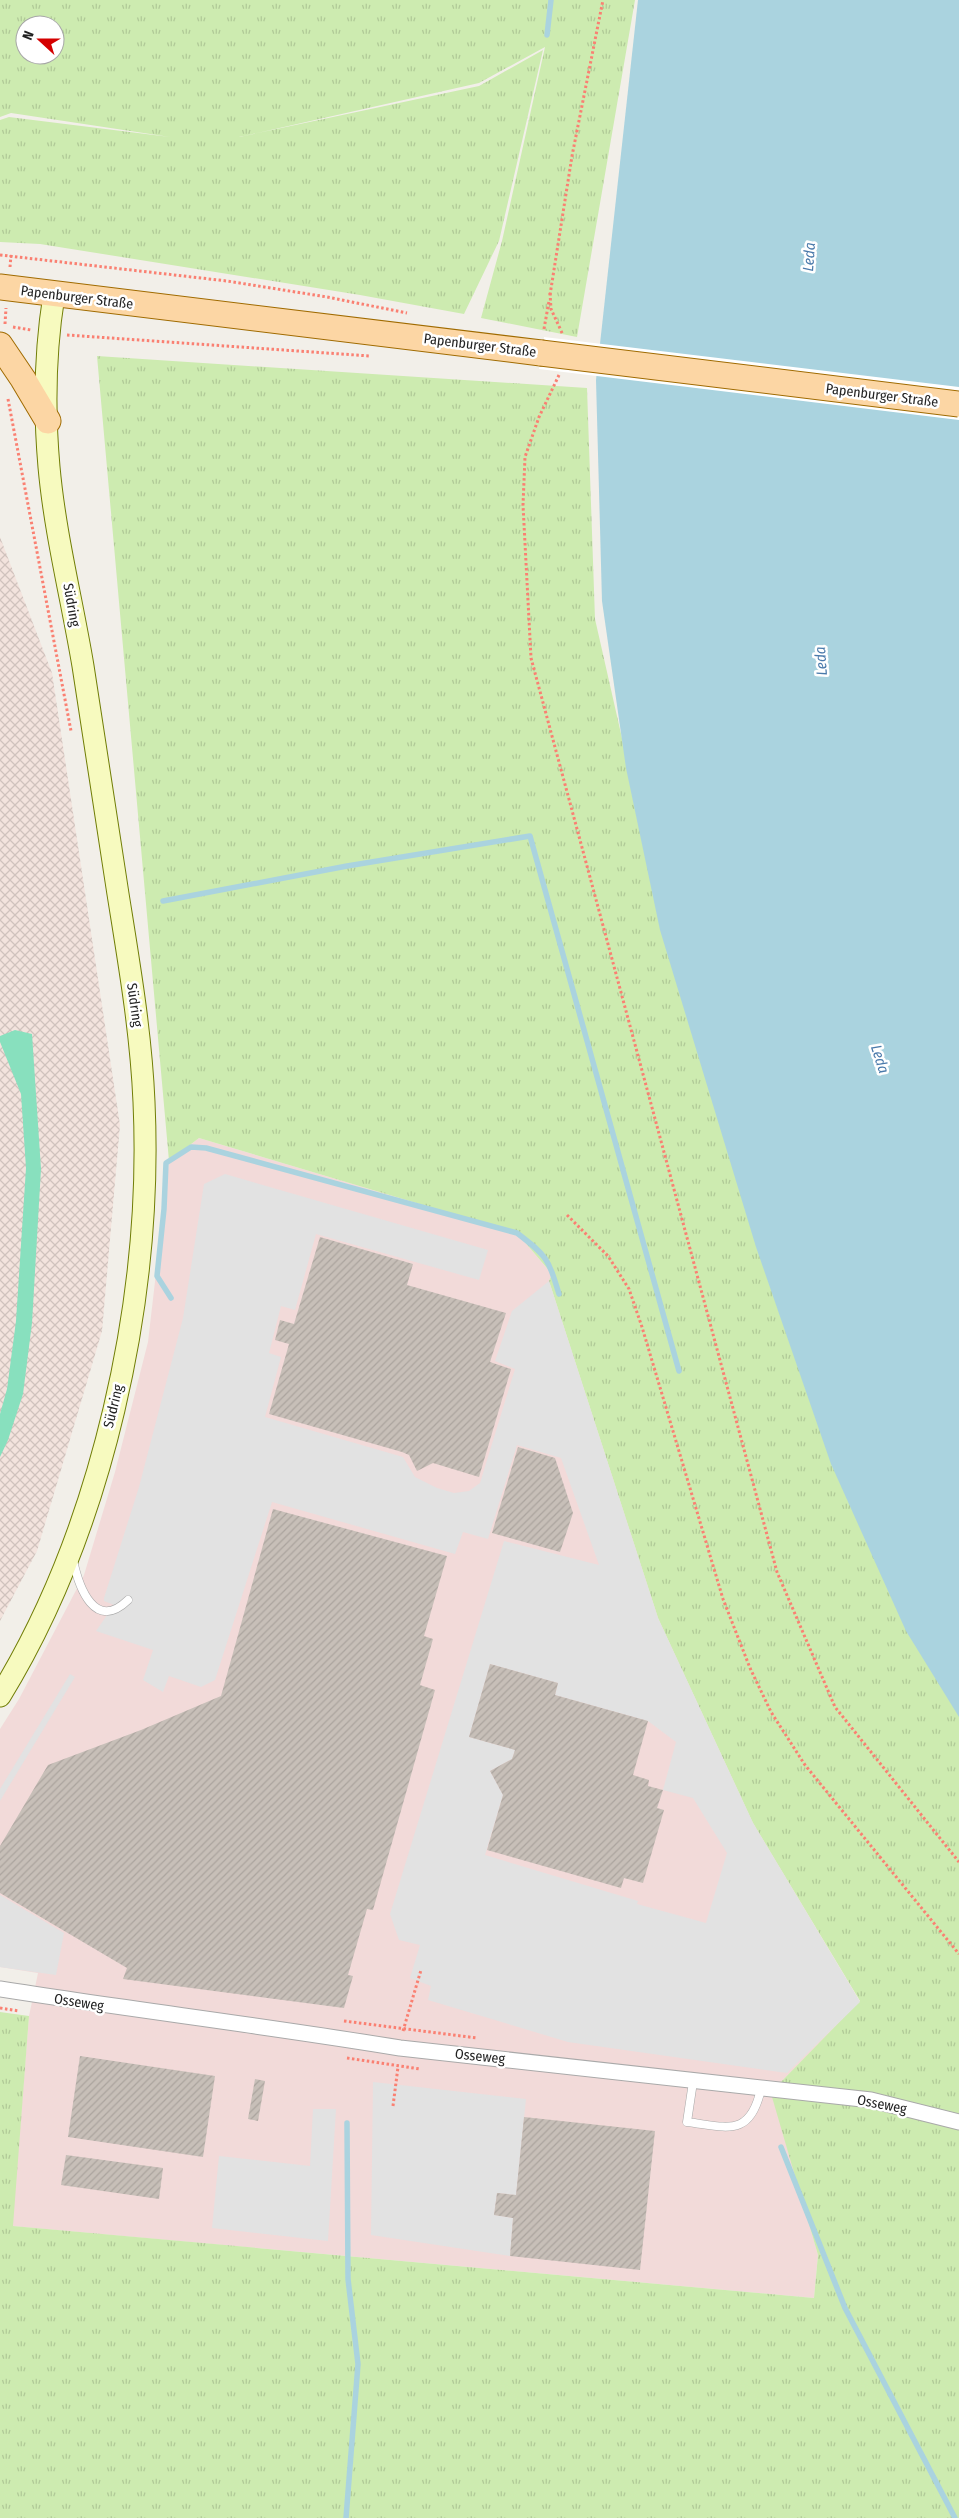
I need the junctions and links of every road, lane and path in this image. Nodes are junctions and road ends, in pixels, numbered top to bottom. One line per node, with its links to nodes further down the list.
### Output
1 (603, 0): 4 (path)
2 (0, 255): 6 (path)
3 (0, 287): 5 (main road, Papenburger Straße)
4 (550, 293): 10 (path); 10 (path)
5 (54, 295): 7 (main road, Südring); 10 (main road, Papenburger Straße)
6 (414, 315)
7 (48, 332): 8 (path); 14 (main road, Südring)
8 (2, 336): 14 (main road)
9 (89, 338): 11 (path)
10 (552, 349): 13 (main road, Papenburger Straße, bridge); 20 (path)
11 (380, 356)
12 (7, 395): 15 (path)
13 (959, 404)
14 (48, 421): 17 (main road, Südring)
15 (73, 738)
16 (566, 1216): 21 (path)
17 (70, 1549): 18 (lane); 19 (main road, Südring)
18 (128, 1600)
19 (0, 1696)
20 (959, 1862)
21 (959, 1954)
22 (0, 1989): 23 (street, Osseweg)
23 (693, 2082): 24 (street, Osseweg); 24 (lane)
24 (760, 2089): 25 (street, Osseweg)
25 (959, 2122)

